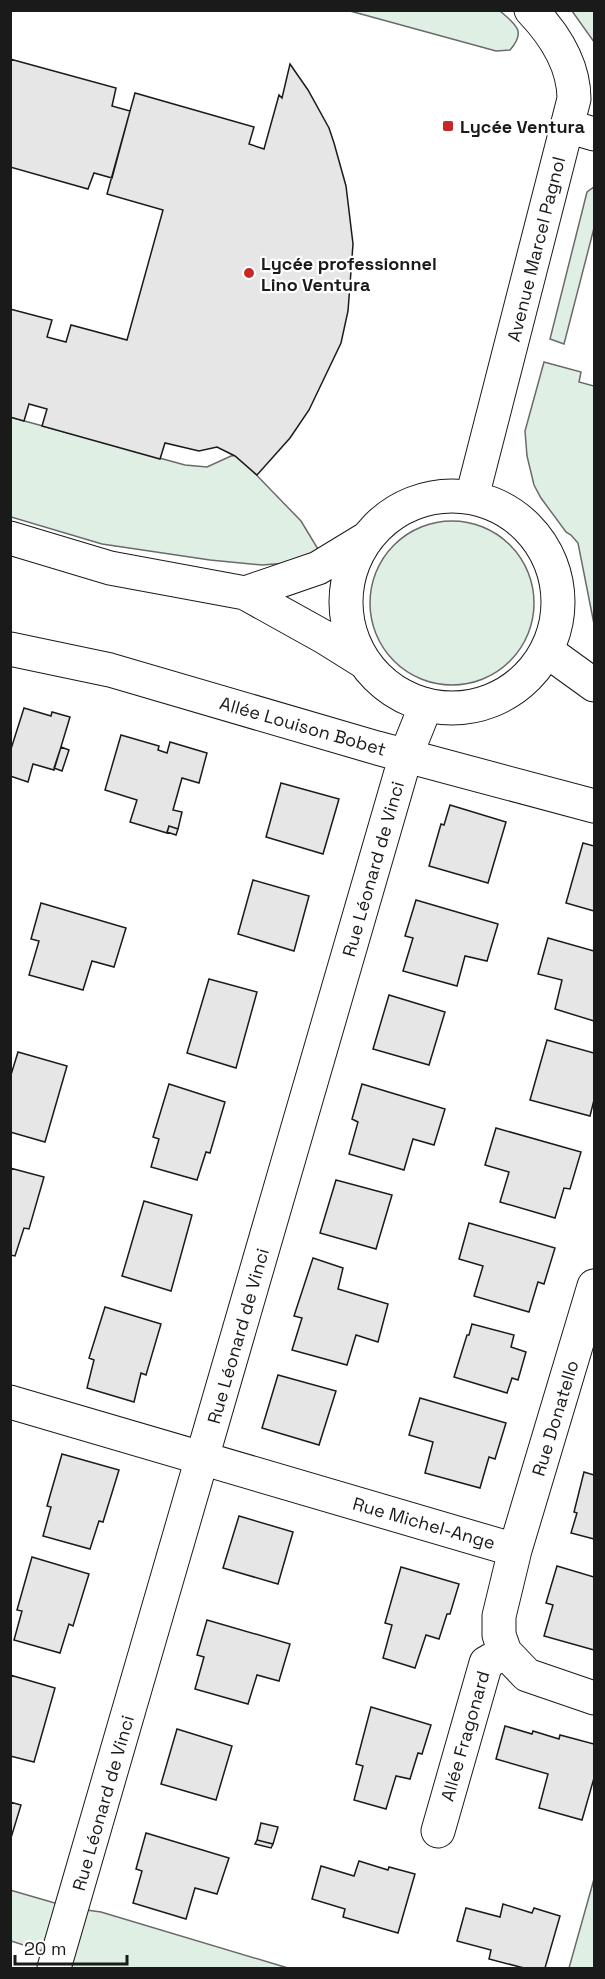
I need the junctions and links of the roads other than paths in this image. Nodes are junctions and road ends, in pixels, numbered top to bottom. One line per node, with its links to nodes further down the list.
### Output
1 (531, 10): 2 (street, Avenue Marcel Pagnol)
2 (581, 130): 3 (street, Avenue Marcel Pagnol)
3 (472, 497): 5 (street); 8 (street)
4 (10, 538): 6 (street)
5 (364, 540): 6 (street); 9 (street)
6 (245, 593): 9 (street)
7 (10, 649): 12 (street, Allée Louison Bobet)
8 (547, 651): 10 (street); 11 (street)
9 (364, 662): 11 (street)
10 (594, 685)
11 (426, 705): 12 (street, Rue Léonard de Vinci)
12 (406, 755): 13 (street, Allée Louison Bobet); 16 (street, Rue Léonard de Vinci)
13 (594, 806)
14 (594, 1286): 17 (street, Rue Donatello)
15 (10, 1402): 16 (street, Rue Michel-Ange)
16 (204, 1457): 17 (street, Rue Michel-Ange); 21 (street, Rue Léonard de Vinci)
17 (515, 1550): 18 (street, Rue Michel-Ange)
18 (505, 1652): 19 (street); 20 (street, Allée Fragonard)
19 (594, 1698)
20 (438, 1831)
21 (54, 1968)

